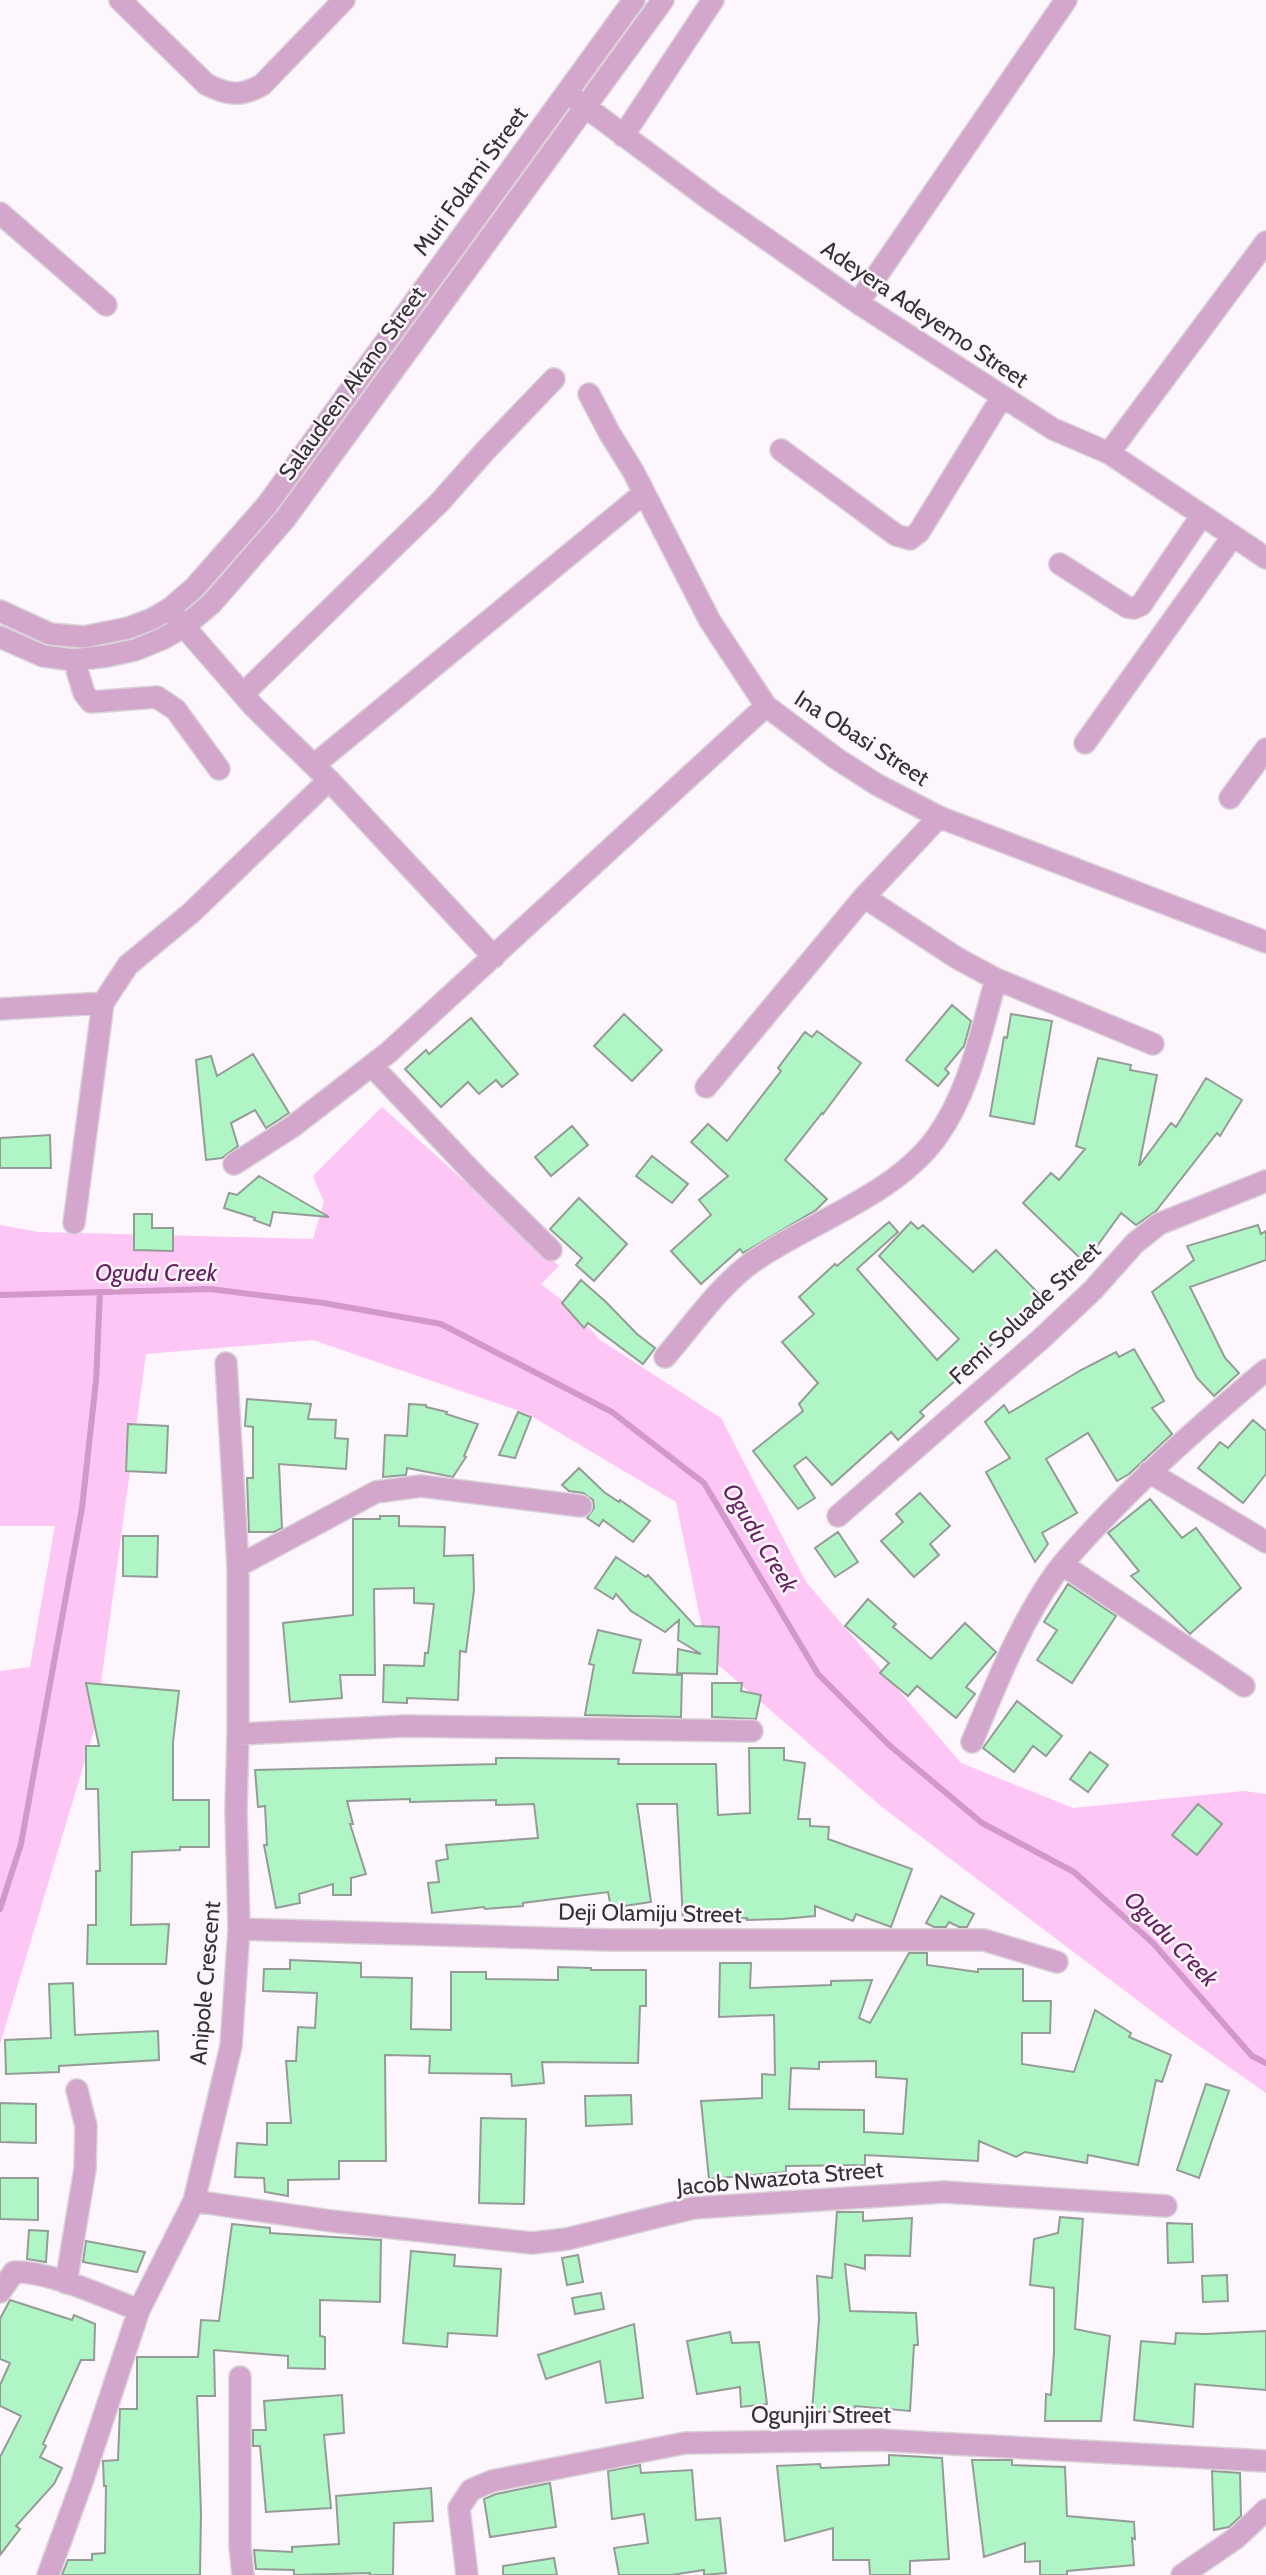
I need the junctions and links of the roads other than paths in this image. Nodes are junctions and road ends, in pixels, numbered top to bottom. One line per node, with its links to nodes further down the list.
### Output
1 (120, 0): 2 (street)
2 (344, 0)
3 (634, 0): 7 (street, Muri Folami Street)
4 (663, 0): 8 (street, Salaudeen Akano Street)
5 (713, 0): 9 (street)
6 (1066, 0): 12 (street)
7 (567, 93): 8 (street, Adeyera Adeyemo Street); 24 (street, Muri Folami Street)
8 (585, 109): 9 (street, Adeyera Adeyemo Street); 26 (street, Salaudeen Akano Street)
9 (624, 136): 12 (street, Adeyera Adeyemo Street)
10 (0, 213): 13 (street)
11 (1266, 242): 18 (street)
12 (858, 303): 16 (street, Adeyera Adeyemo Street)
13 (107, 306)
14 (554, 379): 31 (street)
15 (589, 394): 19 (street, Ina Obasi Street)
16 (1002, 397): 17 (street); 18 (street, Adeyera Adeyemo Street)
17 (781, 450)
18 (1109, 453): 20 (street, Adeyera Adeyemo Street)
19 (644, 492): 32 (street, Ina Obasi Street); 36 (street)
20 (1202, 515): 21 (street, Adeyera Adeyemo Street); 23 (street)
21 (1233, 536): 22 (street, Adeyera Adeyemo Street); 33 (street)
22 (1266, 558)
23 (1060, 564)
24 (169, 609): 26 (street); 27 (street, Muri Folami Street)
25 (0, 611): 27 (street, Muri Folami Street)
26 (185, 626): 30 (street, Salaudeen Akano Street); 31 (street)
27 (42, 631): 29 (street)
28 (0, 637): 29 (street, Salaudeen Akano Street)
29 (34, 652): 30 (street, Salaudeen Akano Street)
30 (74, 660): 35 (street)
31 (244, 693): 36 (street)
32 (766, 706): 38 (street, Ina Obasi Street); 41 (street)
33 (1085, 743)
34 (1266, 749): 37 (street)
35 (219, 769)
36 (322, 772): 41 (street); 43 (street)
37 (1230, 798)
38 (939, 817): 39 (street); 40 (street, Ina Obasi Street)
39 (864, 897): 42 (street); 47 (street)
40 (1266, 942)
41 (494, 957): 46 (street)
42 (996, 979): 45 (street); 52 (street)
43 (103, 1003): 44 (street); 50 (street)
44 (0, 1009)
45 (1153, 1044)
46 (372, 1066): 48 (street); 51 (street)
47 (706, 1087)
48 (234, 1164)
49 (1266, 1181): 57 (street, Femi Soluade Street)
50 (74, 1223)
51 (551, 1250)
52 (665, 1357)
53 (226, 1363): 60 (street, Anipole Crescent)
54 (1266, 1370): 55 (street)
55 (1149, 1472): 58 (street); 59 (street)
56 (581, 1506): 60 (street)
57 (838, 1516)
58 (1266, 1542)
59 (1063, 1565): 61 (street); 64 (street)
60 (238, 1566): 63 (street, Anipole Crescent)
61 (1244, 1686)
62 (752, 1731): 63 (street)
63 (239, 1734): 65 (street, Anipole Crescent)
64 (972, 1742)
65 (239, 1929): 66 (street, Deji Olamiju Street); 68 (street, Anipole Crescent)
66 (1057, 1962)
67 (77, 2090): 70 (street)
68 (194, 2201): 69 (street, Jacob Nwazota Street); 72 (street, Anipole Crescent)
69 (1166, 2206)
70 (66, 2283): 71 (street); 72 (street)
71 (0, 2292)
72 (139, 2310): 76 (street, Anipole Crescent)
73 (240, 2377): 77 (street)
74 (1266, 2461): 78 (street, Ogunjiri Street)
75 (1266, 2510): 79 (street)
76 (48, 2575)
77 (243, 2575)
78 (467, 2575)
79 (1182, 2575)

